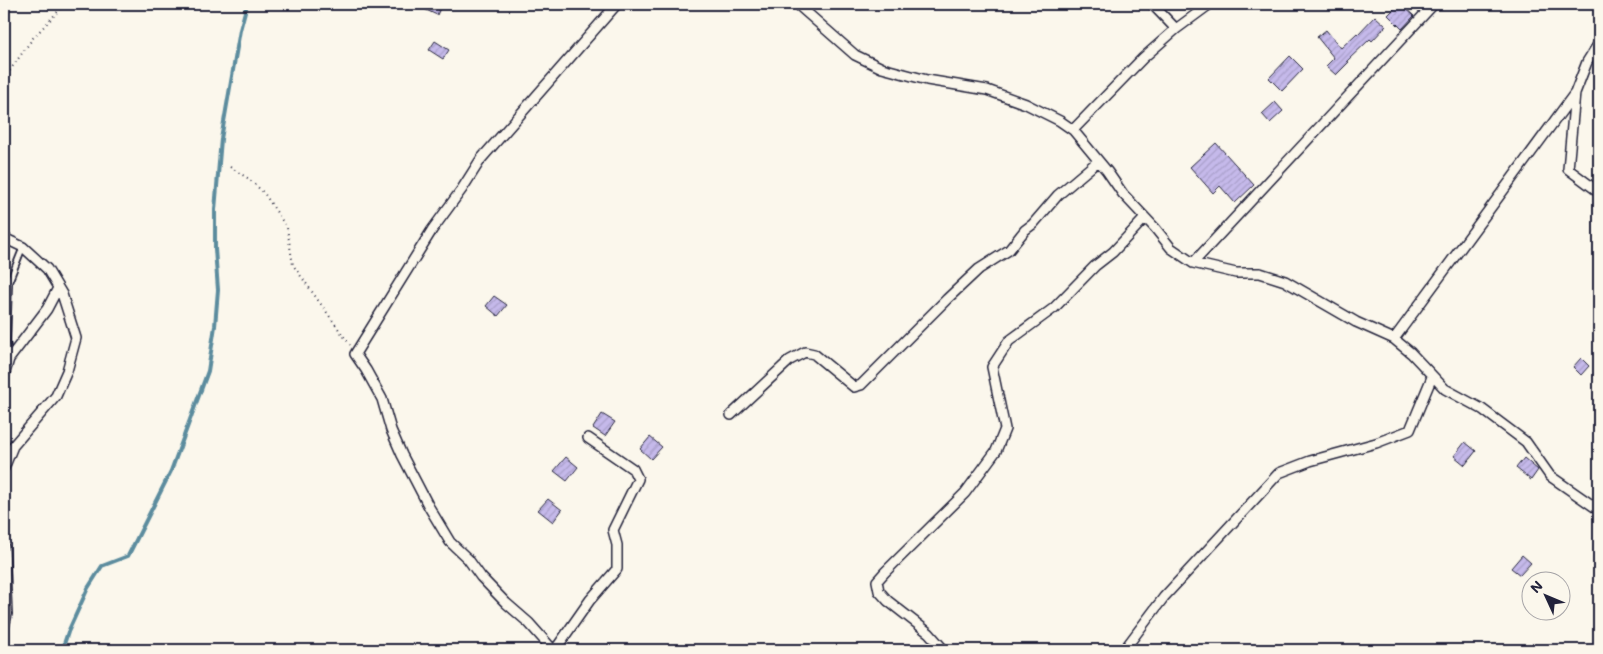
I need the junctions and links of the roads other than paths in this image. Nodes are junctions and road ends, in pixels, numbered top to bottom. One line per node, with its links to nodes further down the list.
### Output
1 (617, 4): 28 (street)
2 (797, 4): 9 (street)
3 (1152, 4): 6 (street)
4 (1210, 4): 6 (street)
5 (1434, 4): 15 (street)
6 (1176, 29): 9 (street)
7 (1599, 43): 8 (street)
8 (1575, 92): 11 (street); 17 (street)
9 (1073, 130): 10 (street)
10 (1098, 162): 12 (street); 21 (street)
11 (1599, 192)
12 (1145, 218): 15 (street); 29 (street)
13 (4, 238): 14 (street)
14 (23, 248): 16 (street); 18 (lane)
15 (1194, 263): 17 (street)
16 (58, 288): 18 (street); 23 (street)
17 (1394, 339): 20 (street)
18 (9, 359): 19 (street)
19 (4, 376)
20 (1432, 377): 24 (street); 30 (street)
21 (731, 415)
22 (588, 438): 28 (street)
23 (4, 468)
24 (1599, 510)
25 (4, 547): 26 (street)
26 (4, 581): 27 (street)
27 (4, 627)
28 (554, 650)
29 (944, 650)
30 (1124, 650)

